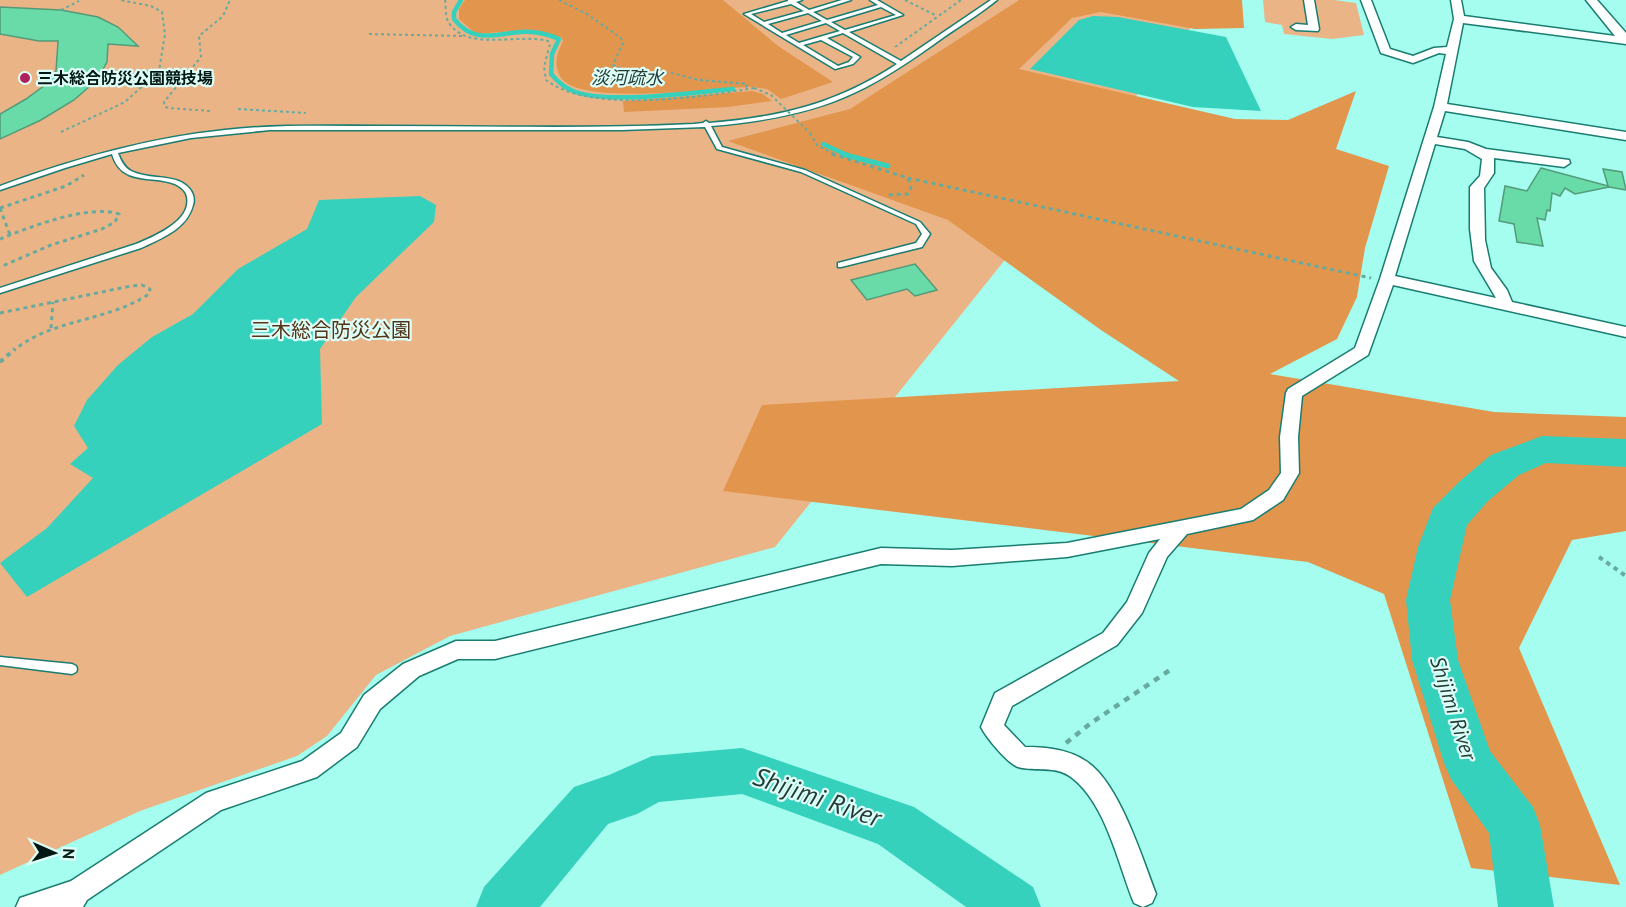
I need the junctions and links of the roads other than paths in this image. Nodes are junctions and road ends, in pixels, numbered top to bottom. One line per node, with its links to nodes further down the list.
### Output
1 (799, 0): 8 (lane)
2 (848, 0): 11 (lane)
3 (873, 0): 9 (lane)
4 (994, 0): 21 (lane)
5 (1309, 0): 14 (street)
6 (1366, 0): 20 (street)
7 (1591, 0): 18 (street)
8 (790, 1): 11 (lane); 13 (lane)
9 (882, 5): 12 (lane); 15 (lane)
10 (1457, 10): 18 (street); 20 (street)
11 (808, 11): 12 (lane); 13 (lane)
12 (826, 21): 15 (lane); 16 (lane)
13 (764, 24): 16 (lane)
14 (1296, 27)
15 (844, 31): 17 (lane); 21 (lane)
16 (781, 35): 19 (lane)
17 (822, 38): 19 (lane); 19 (lane)
18 (1622, 41)
19 (798, 45)
20 (1450, 51): 22 (street)
21 (900, 63): 23 (lane)
22 (1440, 107): 24 (street); 25 (street)
23 (706, 123): 26 (lane); 30 (lane)
24 (1626, 136)
25 (1430, 140): 27 (street); 31 (street)
26 (114, 152): 29 (lane); 32 (lane)
27 (1485, 153): 28 (street); 33 (street)
28 (1564, 163)
29 (0, 188)
30 (841, 265)
31 (1387, 279): 33 (street); 35 (street)
32 (0, 291)
33 (1505, 305): 34 (street)
34 (1626, 332)
35 (1179, 530): 38 (street); 39 (street)
36 (0, 661): 37 (lane)
37 (72, 669)
38 (1143, 894)
39 (73, 899): 40 (street)
40 (29, 907)

